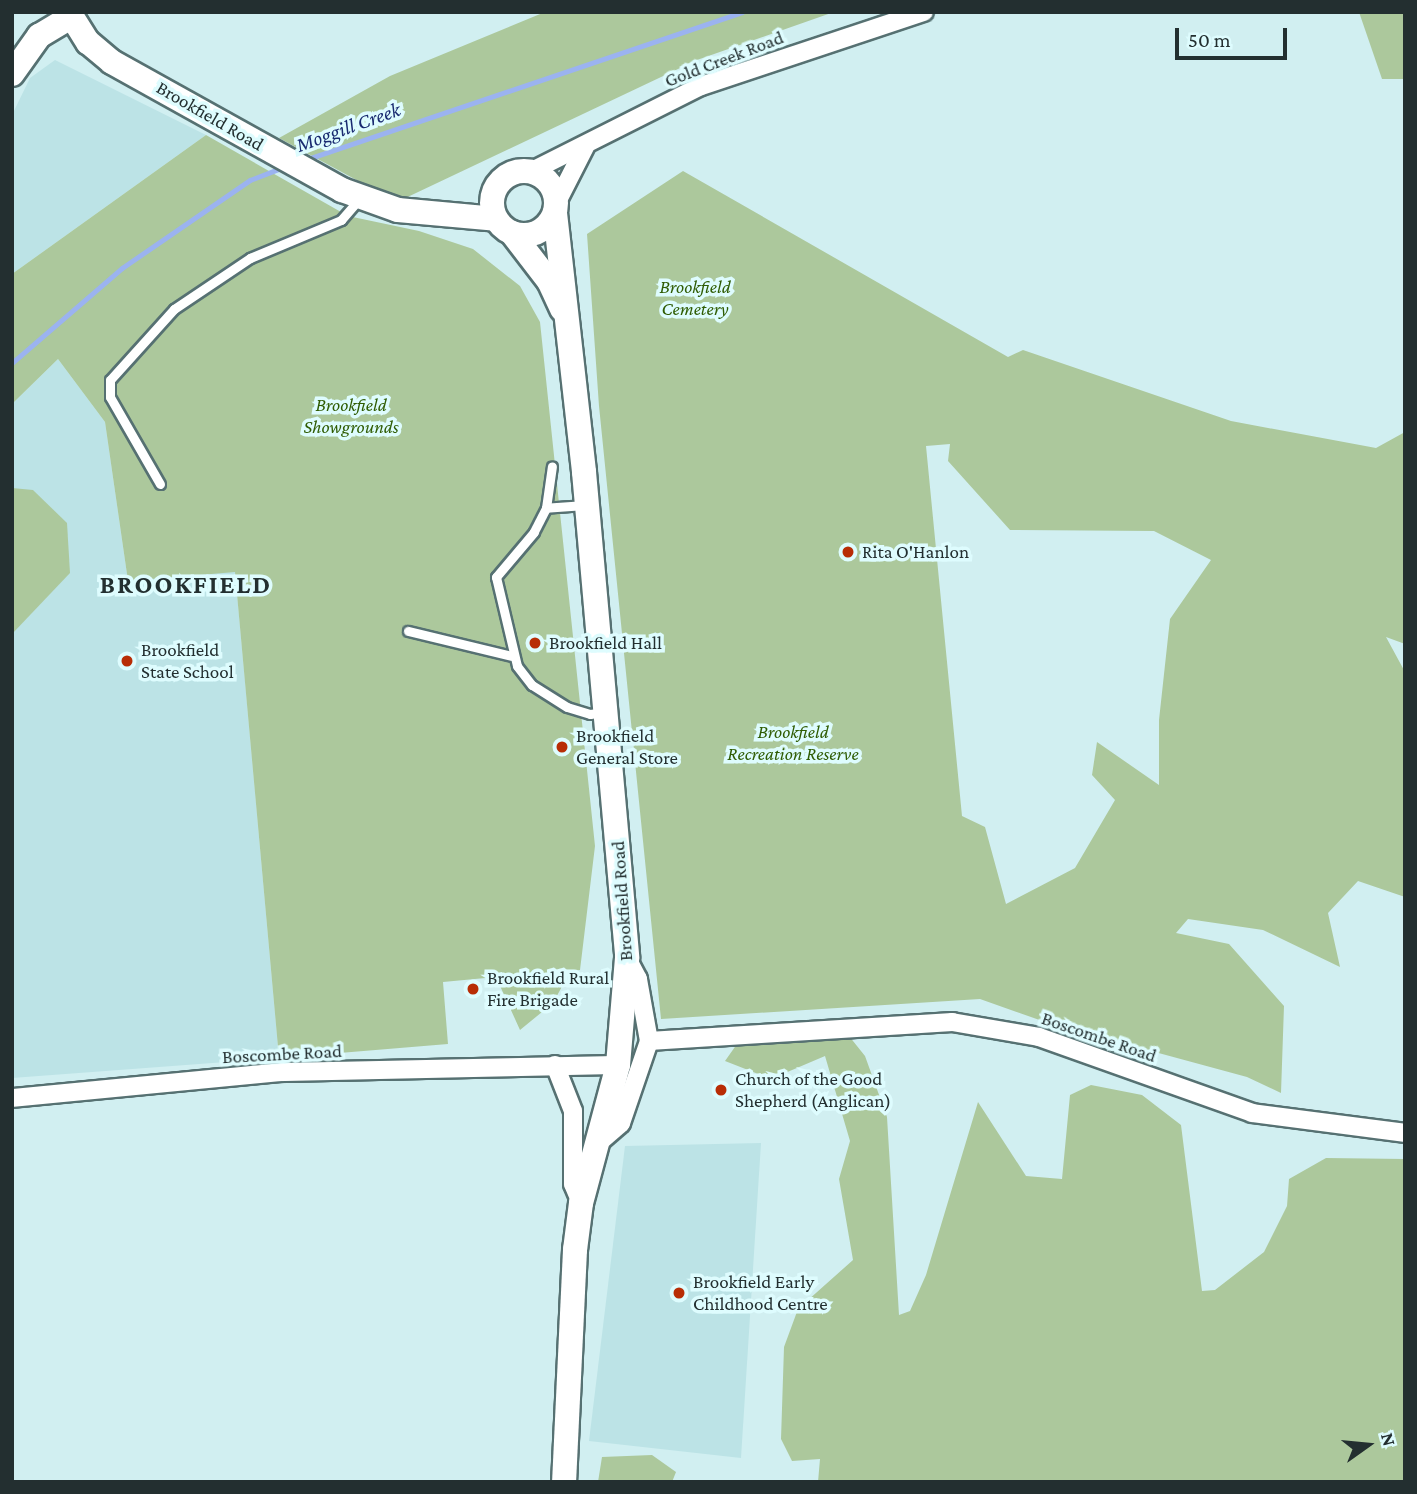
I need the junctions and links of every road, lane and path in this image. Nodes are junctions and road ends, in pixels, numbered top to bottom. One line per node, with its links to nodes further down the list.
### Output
1 (924, 12): 4 (street, Gold Creek Road)
2 (70, 15): 3 (main road); 6 (main road, Brookfield Road)
3 (12, 74)
4 (585, 147): 5 (street, Gold Creek Road); 7 (street)
5 (532, 172): 7 (main road); 8 (main road)
6 (351, 194): 8 (main road, Brookfield Road); 11 (lane)
7 (556, 208): 8 (main road); 9 (main road, Brookfield Road)
8 (500, 216): 9 (main road, Brookfield Road)
9 (565, 316): 12 (main road, Brookfield Road)
10 (552, 466): 13 (lane)
11 (160, 484)
12 (587, 505): 13 (lane); 16 (main road, Brookfield Road)
13 (546, 508): 15 (lane)
14 (408, 631): 15 (lane)
15 (511, 656): 16 (lane)
16 (606, 712): 17 (main road, Brookfield Road)
17 (627, 958): 18 (street); 20 (main road, Brookfield Road)
18 (649, 1041): 22 (street, Boscombe Road); 23 (street)
19 (555, 1065): 20 (street, Boscombe Road); 21 (street, Boscombe Road); 24 (street)
20 (618, 1065): 23 (main road, Brookfield Road)
21 (12, 1098)
22 (1405, 1133)
23 (594, 1147): 24 (main road, Brookfield Road)
24 (580, 1203): 25 (main road, Brookfield Road)
25 (564, 1482)

